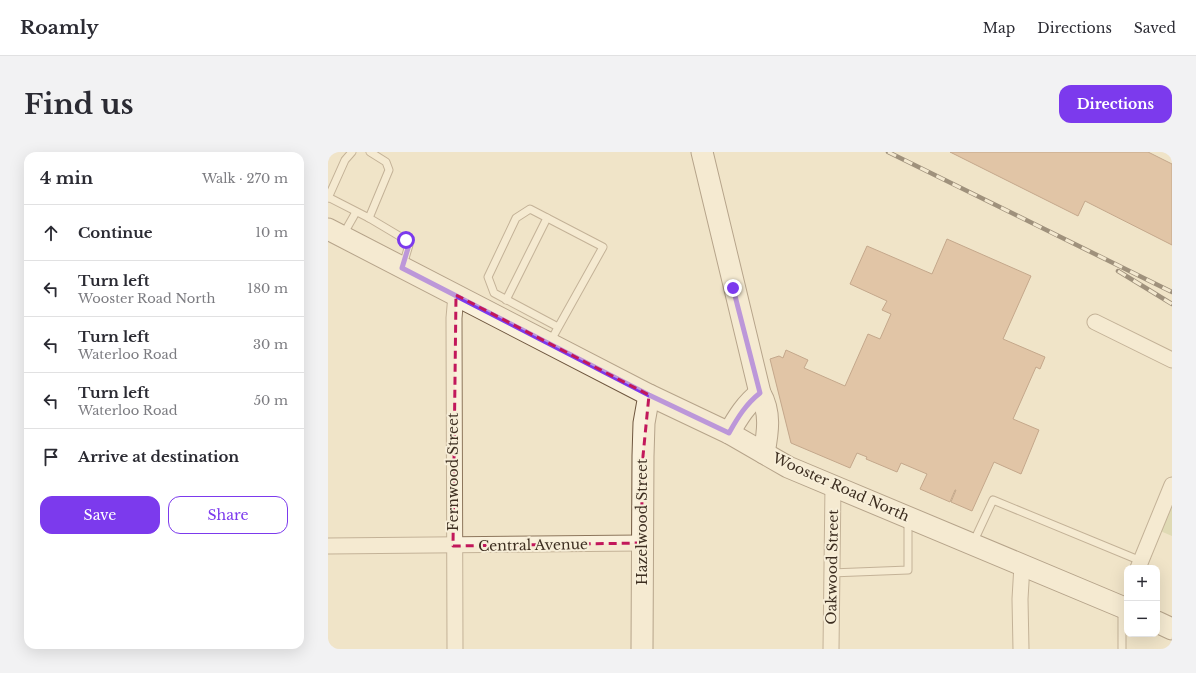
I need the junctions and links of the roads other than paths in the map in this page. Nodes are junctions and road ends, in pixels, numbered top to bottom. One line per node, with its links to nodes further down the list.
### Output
1 (352, 152): 4 (lane)
2 (370, 152): 6 (lane)
3 (702, 152): 16 (main road)
4 (328, 198): 5 (lane)
5 (356, 212): 6 (lane); 8 (lane)
6 (369, 218): 9 (lane)
7 (547, 218): 11 (lane); 12 (lane); 14 (lane)
8 (335, 233): 9 (main road, Wooster Road North)
9 (402, 268): 10 (main road, Wooster Road North)
10 (456, 295): 12 (main road, Wooster Road North); 26 (street, Fernwood Street)
11 (506, 300): 12 (lane); 14 (lane)
12 (489, 302): 14 (main road, Wooster Road North)
13 (1095, 322): 15 (street)
14 (554, 335): 17 (main road, Wooster Road North)
15 (1172, 360)
16 (760, 393): 18 (main road); 19 (main road)
17 (649, 395): 18 (main road, Wooster Road North); 23 (main road, Hazelwood Street)
18 (729, 433): 19 (main road, Wooster Road North)
19 (764, 453): 20 (main road, Wooster Road North)
20 (833, 485): 22 (main road, Wooster Road North); 29 (street, Oakwood Street)
21 (1172, 485): 28 (street)
22 (908, 517): 24 (main road, Wooster Road North); 29 (lane)
23 (642, 544): 26 (street, Central Avenue); 35 (main road, Hazelwood Street)
24 (972, 544): 27 (main road, Wooster Road North); 28 (lane)
25 (328, 546): 26 (street, Central Avenue)
26 (453, 546): 34 (street, Fernwood Street)
27 (1022, 565): 30 (main road, Wooster Road North); 37 (street)
28 (1139, 565)
29 (831, 573): 36 (street, Oakwood Street)
30 (1124, 603)
31 (1124, 618): 38 (lane)
32 (1160, 623): 33 (main road)
33 (1172, 629)
34 (454, 649)
35 (642, 649)
36 (831, 649)
37 (1021, 649)
38 (1122, 649)

